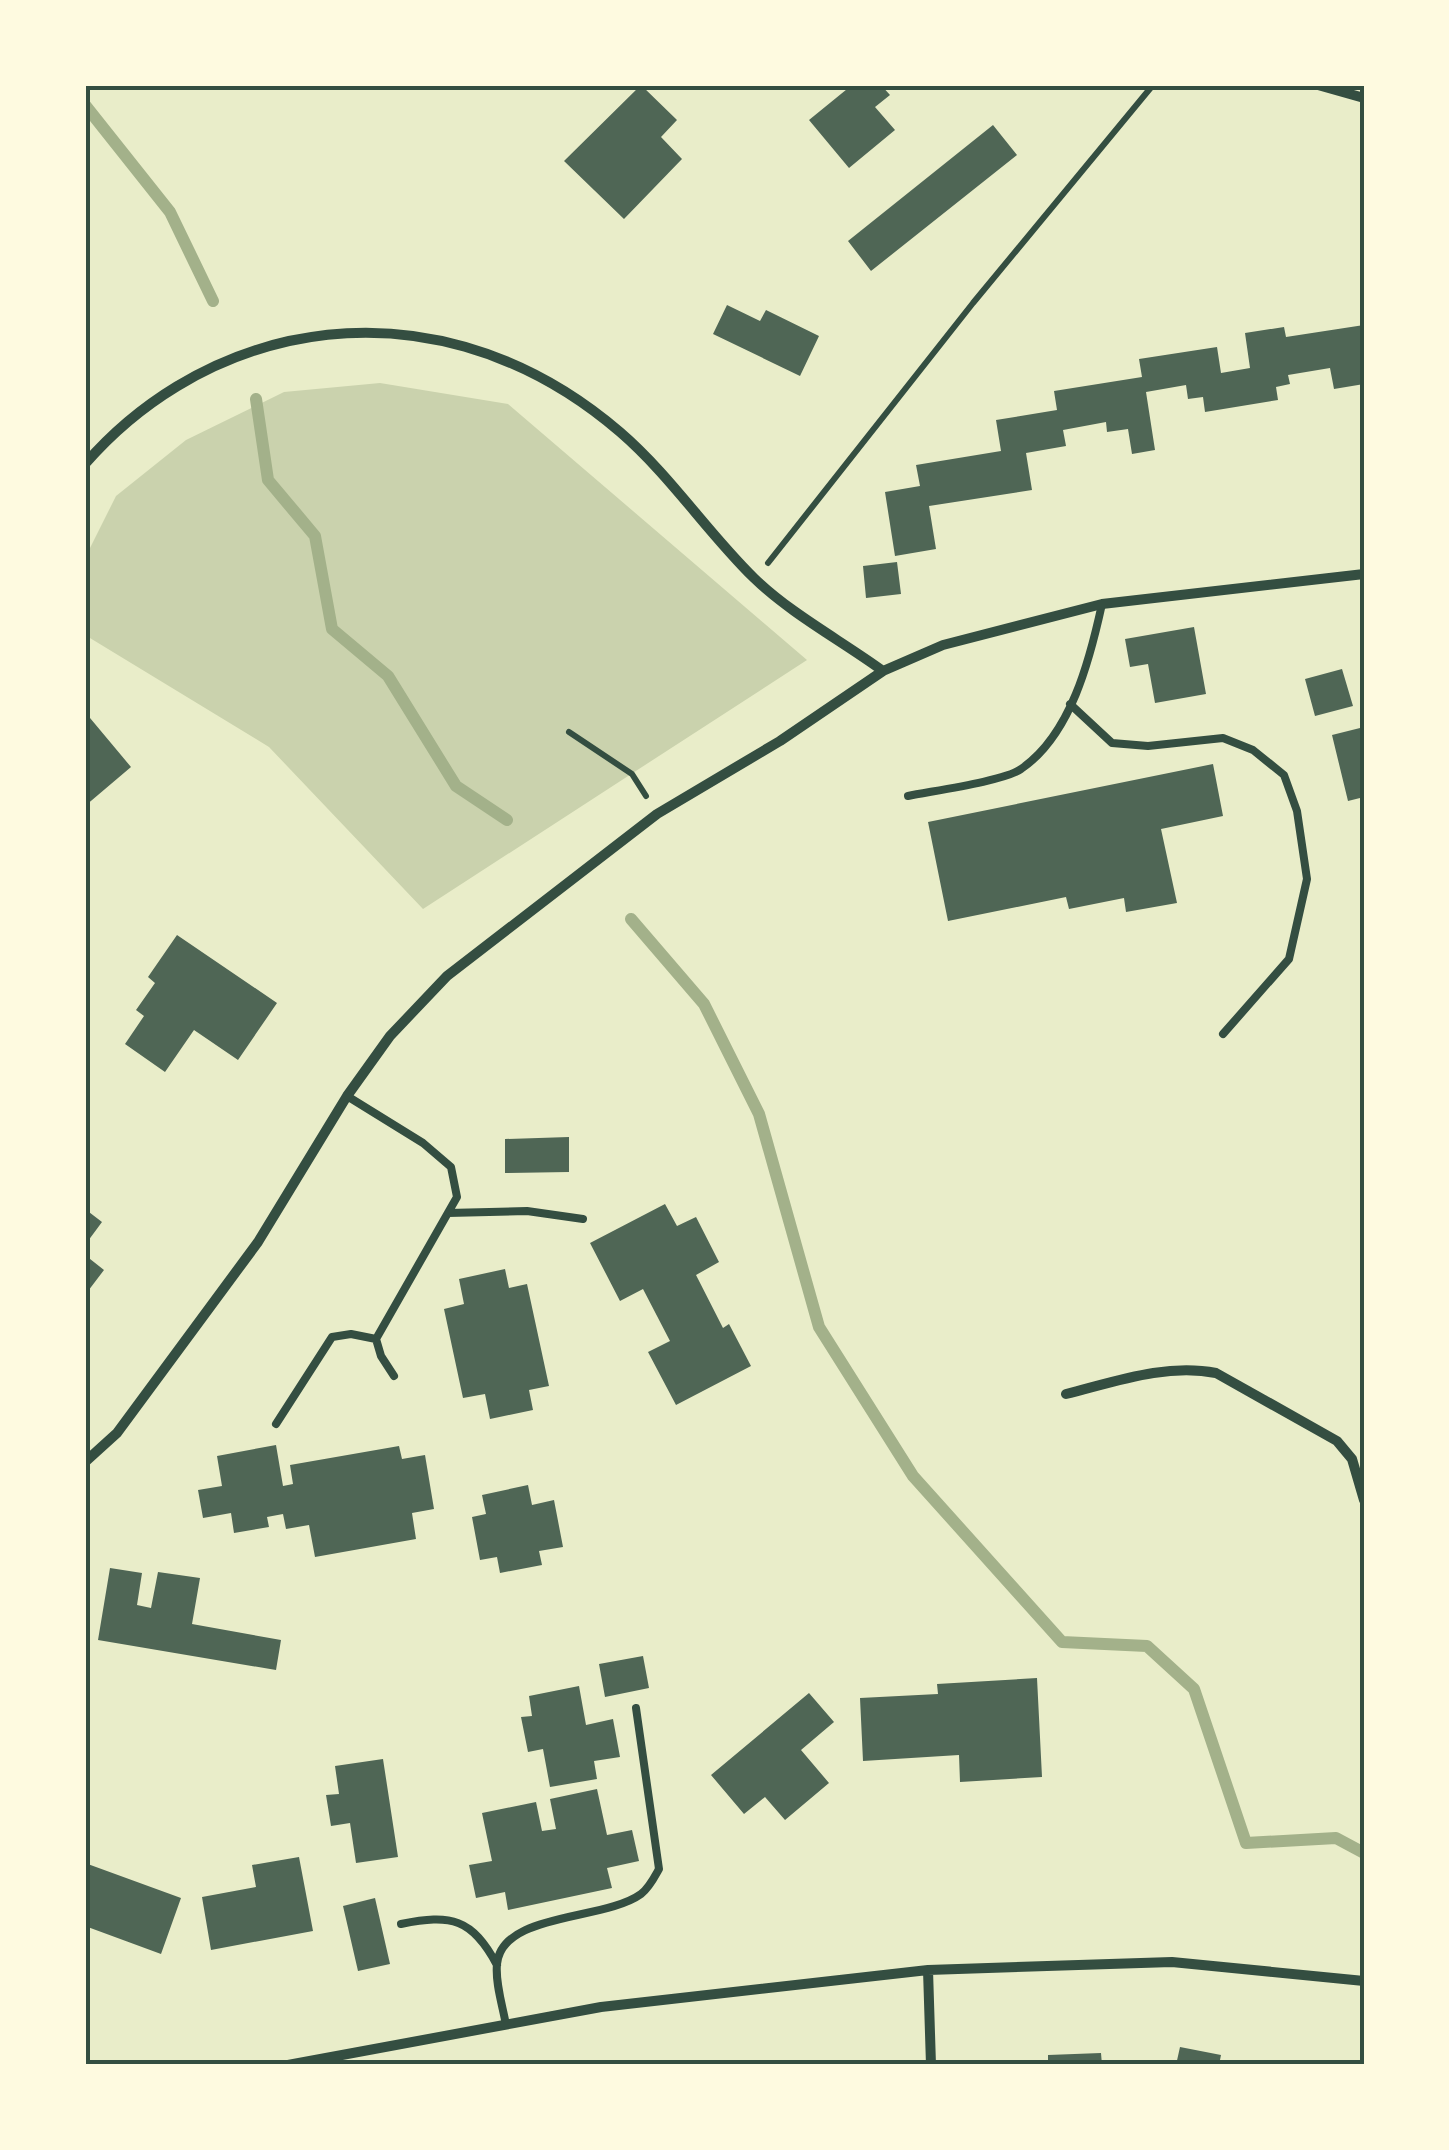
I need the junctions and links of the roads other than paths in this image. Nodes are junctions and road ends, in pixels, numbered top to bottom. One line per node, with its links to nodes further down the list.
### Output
1 (1318, 85): 2 (street)
2 (1364, 98)
3 (85, 464): 6 (street)
4 (1364, 574): 5 (street)
5 (1102, 604): 6 (street); 7 (lane)
6 (883, 671): 10 (street)
7 (1070, 704): 8 (lane); 9 (lane)
8 (908, 796)
9 (1223, 1034)
10 (347, 1096): 11 (lane); 17 (street)
11 (448, 1213): 12 (lane); 13 (lane)
12 (584, 1219)
13 (376, 1339): 14 (lane); 16 (lane)
14 (394, 1376)
15 (1066, 1394): 18 (street)
16 (276, 1424)
17 (85, 1462)
18 (1364, 1500)
19 (636, 1708): 21 (lane)
20 (401, 1924): 21 (lane)
21 (497, 1965): 24 (lane)
22 (928, 1970): 23 (street); 24 (street); 26 (street)
23 (1364, 1981)
24 (506, 2026): 25 (street)
25 (288, 2065)
26 (931, 2065)

